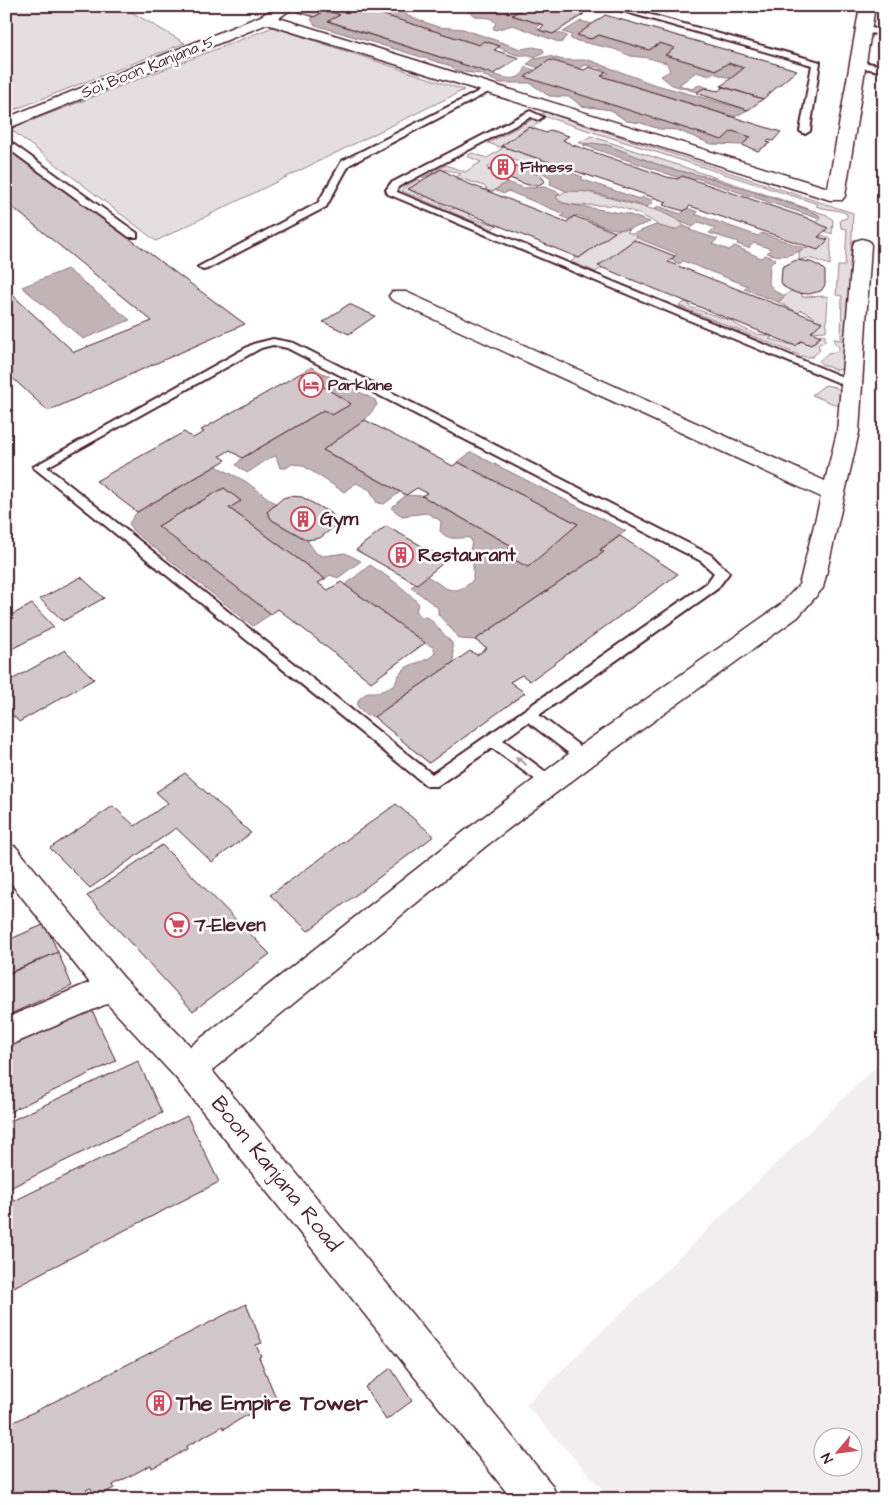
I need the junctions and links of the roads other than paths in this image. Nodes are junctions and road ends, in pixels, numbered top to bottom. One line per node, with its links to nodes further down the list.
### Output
1 (288, 6): 4 (street, Soi Boon Kanjana 5)
2 (609, 6): 12 (lane)
3 (868, 6): 5 (street)
4 (266, 19): 9 (street); 11 (street, Soi Boon Kanjana 5)
5 (864, 30): 6 (lane); 7 (street)
6 (884, 33)
7 (858, 64): 8 (lane); 10 (street)
8 (884, 69)
9 (492, 88): 10 (street); 16 (lane)
10 (538, 112): 18 (lane)
11 (6, 124)
12 (805, 131)
13 (6, 142): 14 (lane)
14 (133, 235)
15 (862, 245): 18 (street)
16 (203, 267)
17 (398, 296): 19 (street)
18 (852, 385): 19 (street)
19 (833, 494): 22 (street)
20 (528, 714): 21 (lane); 21 (lane); 22 (lane)
21 (492, 740): 23 (lane, one-way to 21)
22 (584, 757): 23 (street)
23 (549, 782): 27 (street)
24 (6, 855): 25 (street, Boon Kanjana Road)
25 (112, 987): 26 (street); 27 (street, Boon Kanjana Road)
26 (6, 1033)
27 (189, 1068): 28 (street, Boon Kanjana Road)
28 (538, 1499)

